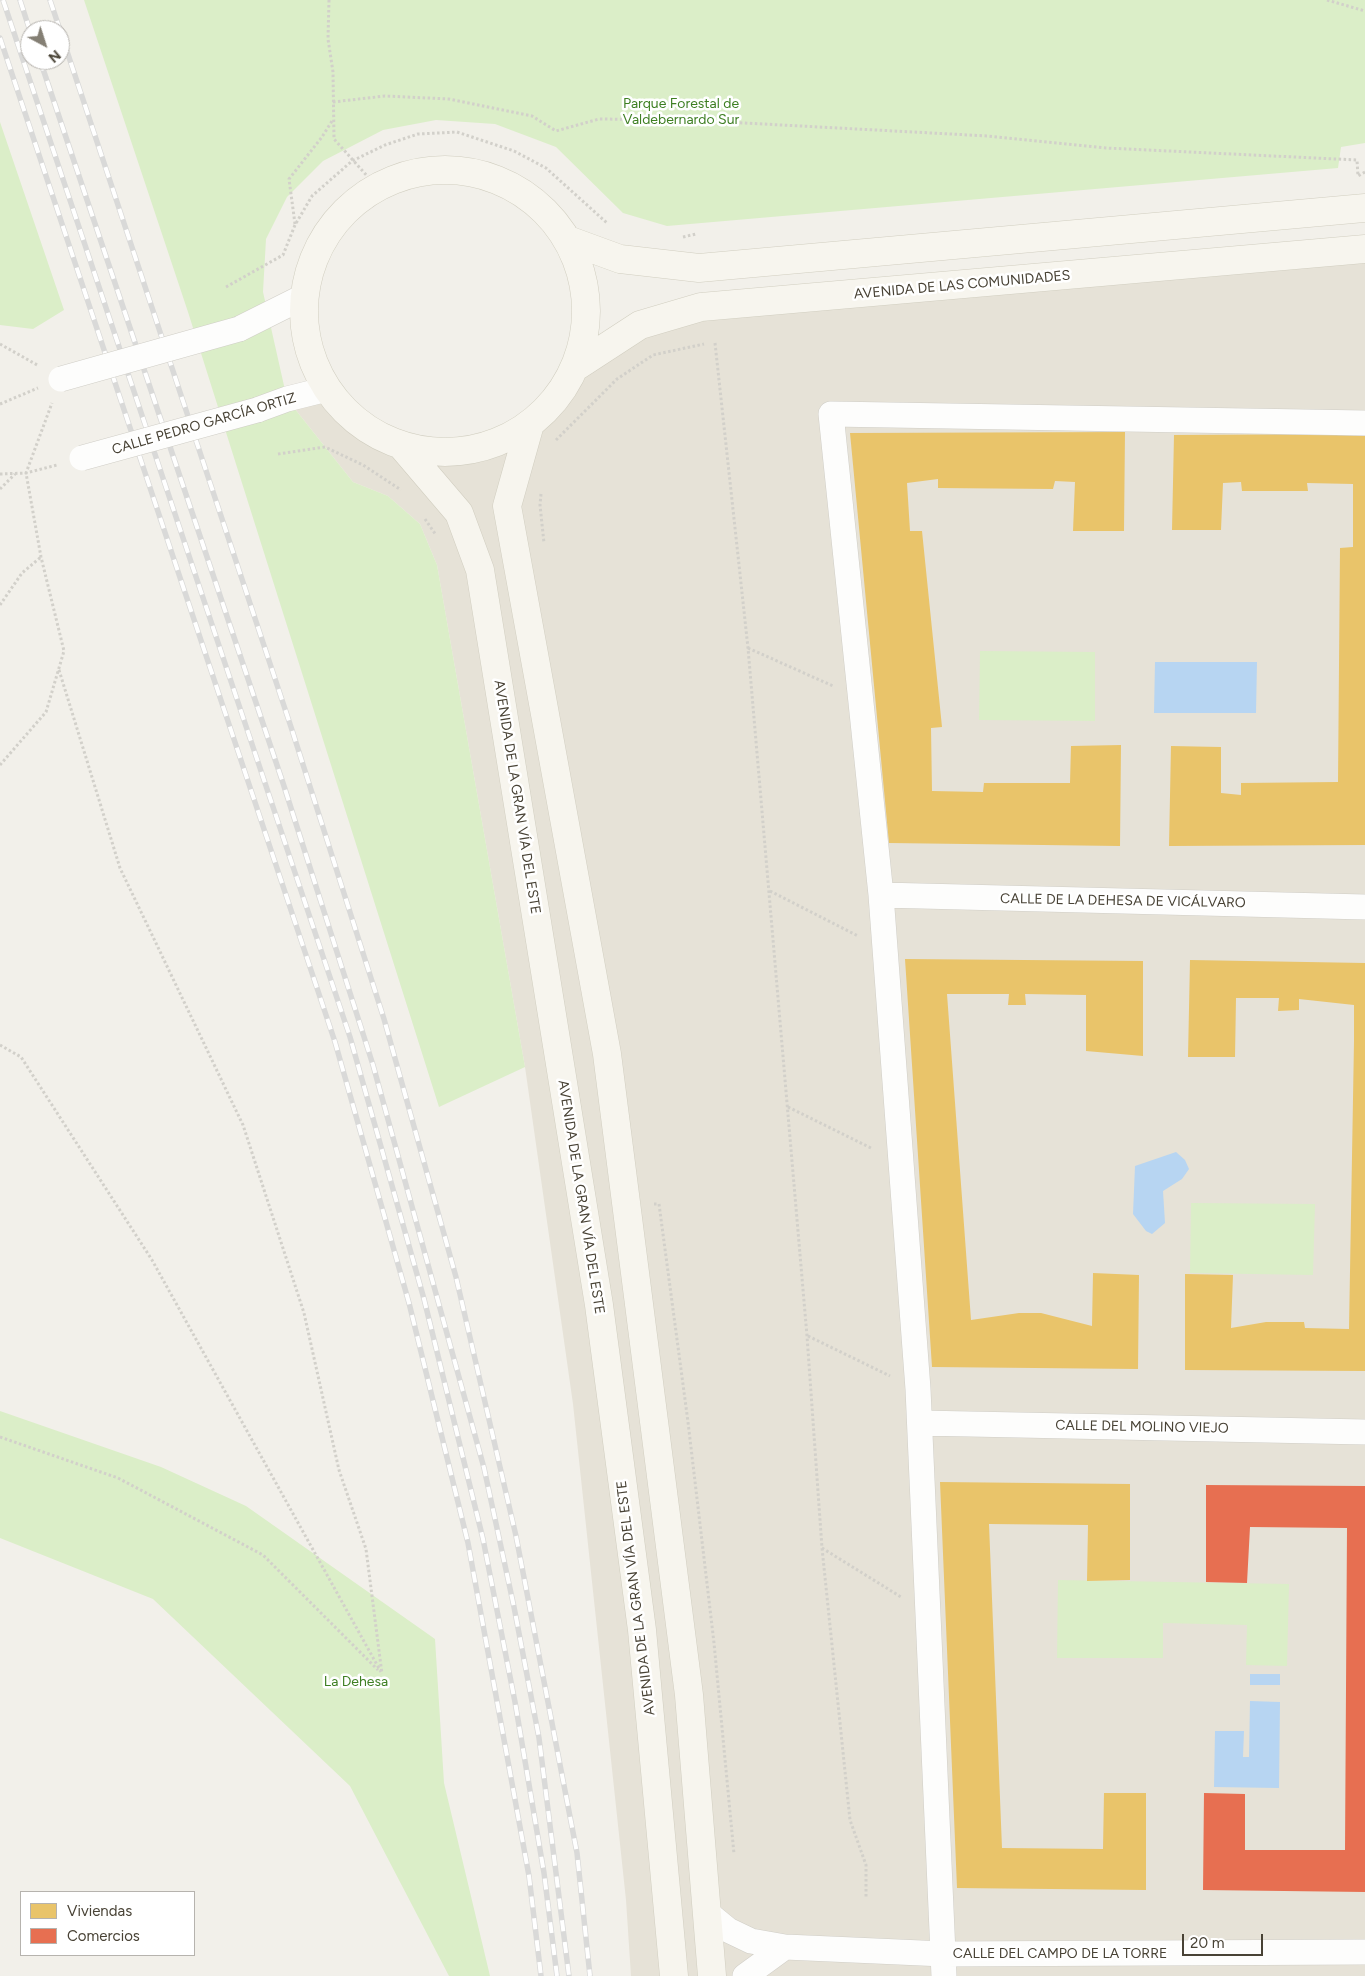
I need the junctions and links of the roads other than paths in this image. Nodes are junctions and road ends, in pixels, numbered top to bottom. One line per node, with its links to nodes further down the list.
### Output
1 (1365, 208): 2 (street)
2 (568, 240): 4 (street); 5 (street)
3 (1365, 249): 5 (street, AVENIDA DE LAS COMUNIDADES)
4 (305, 296): 6 (street, bridge); 7 (street)
5 (574, 368): 9 (street)
6 (61, 379)
7 (327, 389): 10 (street); 11 (street, CALLE PEDRO GARCÍA ORTIZ, bridge)
8 (1365, 423): 12 (street)
9 (530, 424): 10 (street); 16 (street)
10 (401, 445): 20 (street, AVENIDA DE LA GRAN VÍA DEL ESTE)
11 (82, 458)
12 (881, 895): 13 (street, CALLE DE LA DEHESA DE VICÁLVARO); 14 (street)
13 (1365, 907)
14 (920, 1423): 15 (street, CALLE DEL MOLINO VIEJO); 19 (street)
15 (1365, 1432)
16 (706, 1912): 17 (street, CALLE DEL CAMPO DE LA TORRE); 21 (street)
17 (785, 1947): 19 (street, CALLE DEL CAMPO DE LA TORRE); 22 (street)
18 (1365, 1952): 19 (street, CALLE DEL CAMPO DE LA TORRE)
19 (944, 1965)
20 (674, 1976)
21 (712, 1976)
22 (745, 1976)

